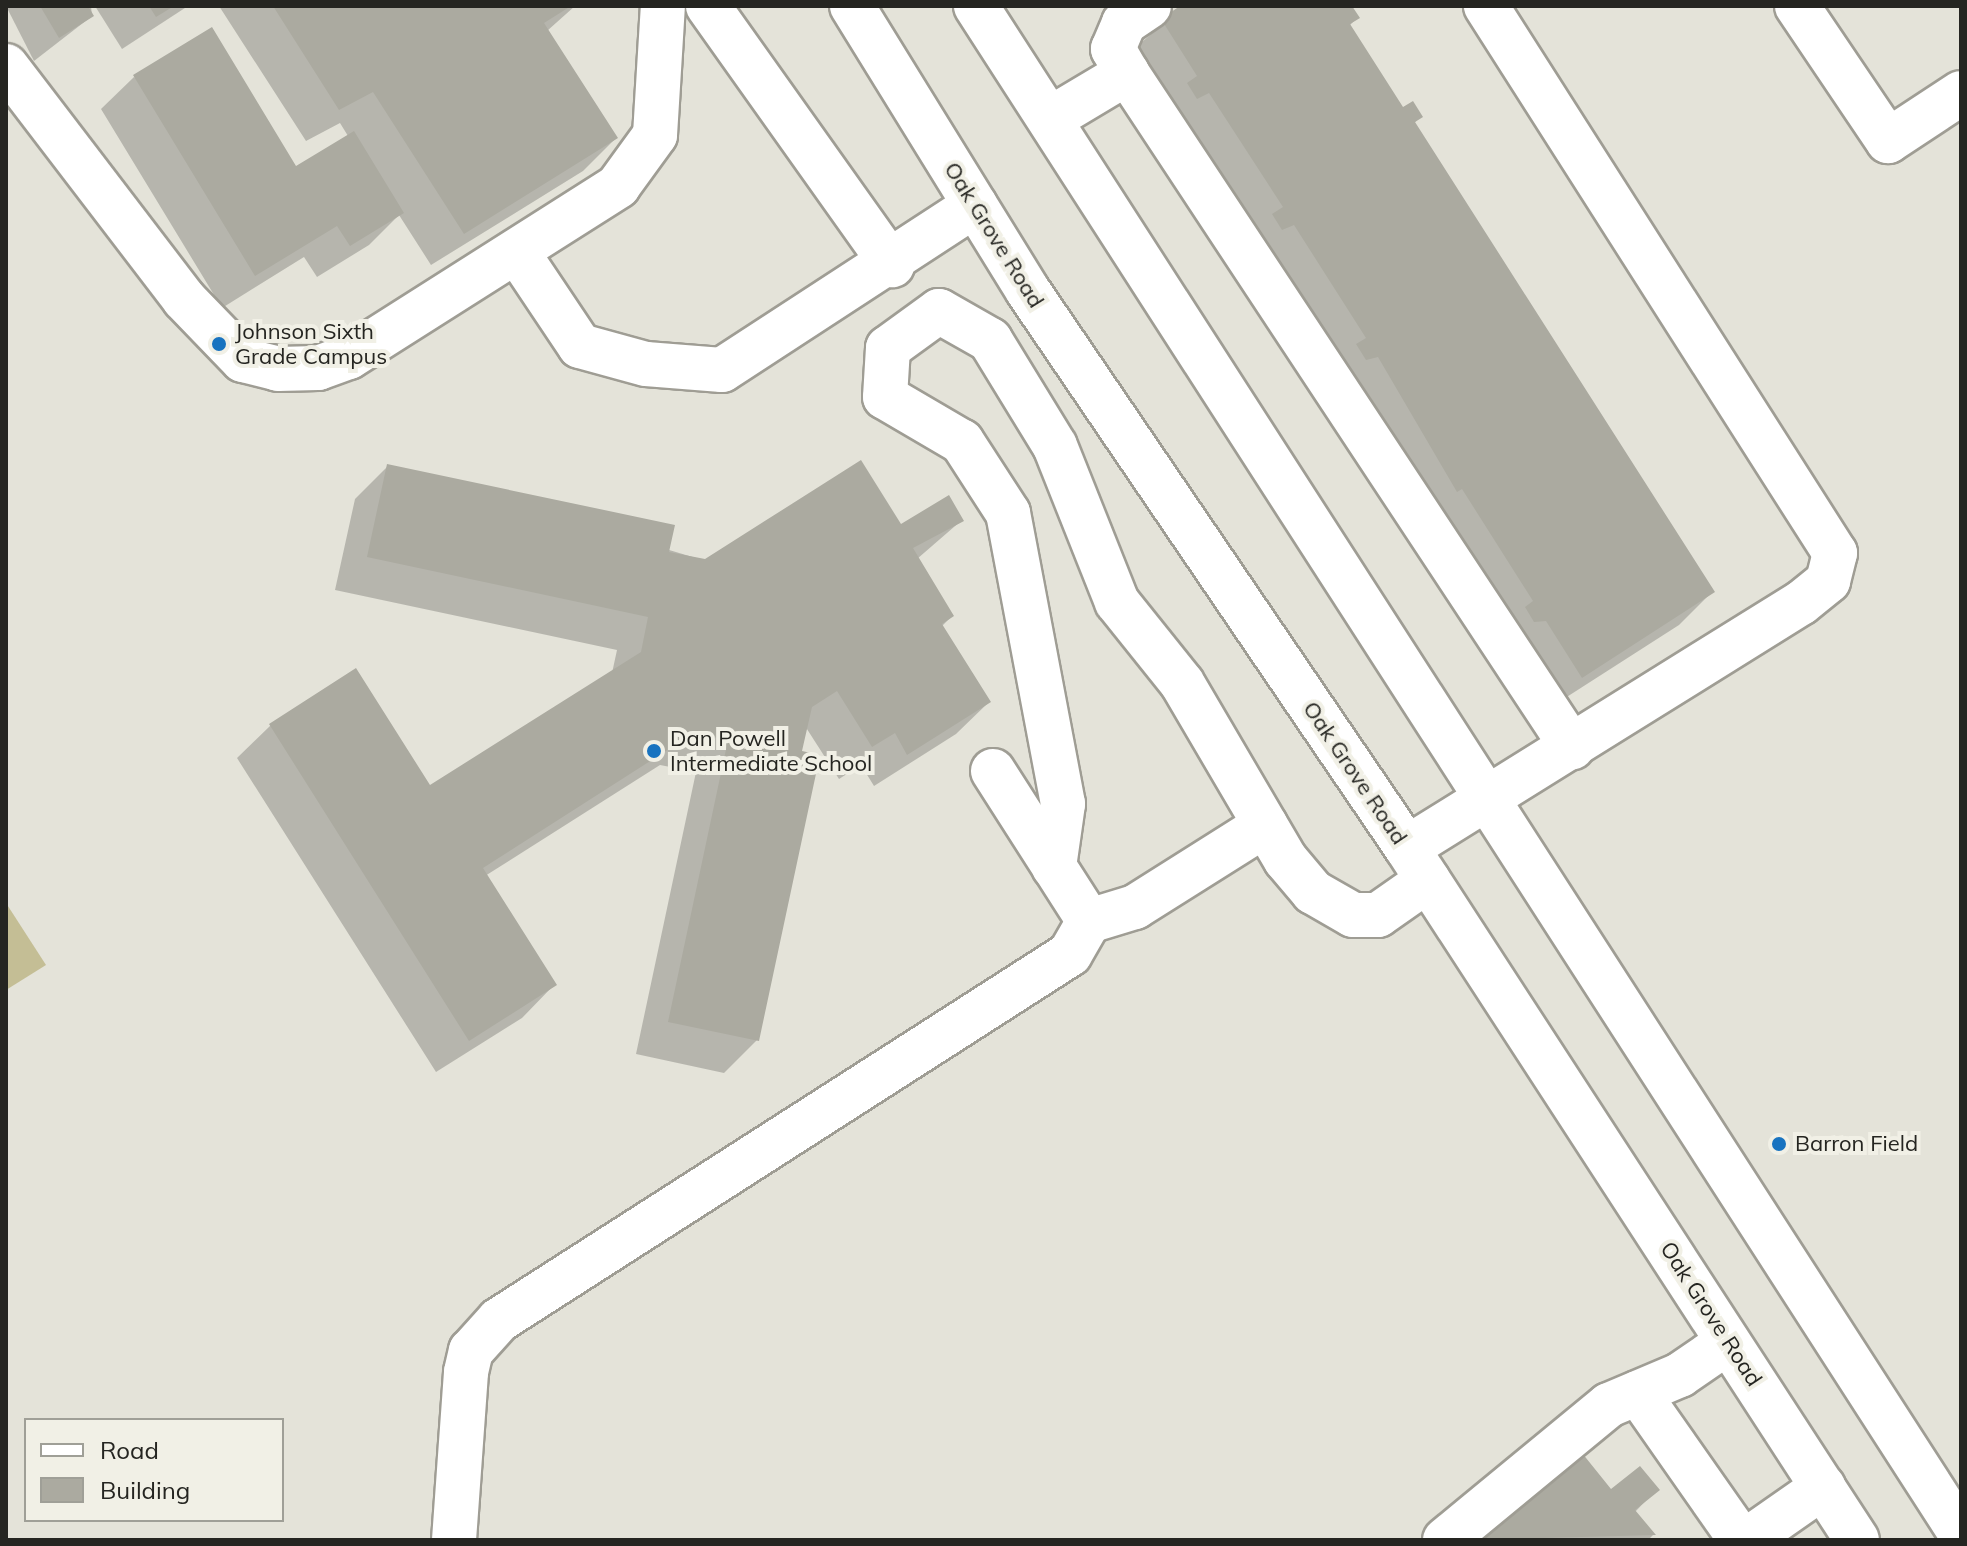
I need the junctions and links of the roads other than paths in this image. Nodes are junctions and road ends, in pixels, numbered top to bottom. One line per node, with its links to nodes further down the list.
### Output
1 (663, 6): 13 (street)
2 (708, 6): 14 (street)
3 (852, 6): 12 (street, Oak Grove Road)
4 (976, 6): 11 (street)
5 (1149, 6): 9 (street)
6 (1486, 6): 15 (street)
7 (1797, 6): 10 (street)
8 (6, 66): 13 (street)
9 (1127, 73): 11 (street); 15 (street)
10 (1961, 93)
11 (1050, 119): 17 (street)
12 (975, 205): 14 (street); 19 (street, Oak Grove Road)
13 (517, 252): 14 (street)
14 (892, 265)
15 (1572, 747): 17 (street)
16 (993, 771): 20 (street)
17 (1490, 798): 19 (street); 25 (street)
18 (1265, 825): 19 (street); 20 (street); 21 (street)
19 (1417, 864): 22 (street, Oak Grove Road)
20 (1054, 867): 21 (street)
21 (1089, 921): 26 (street)
22 (1728, 1342): 23 (street); 24 (street, Oak Grove Road)
23 (1638, 1393): 27 (street); 28 (street)
24 (1823, 1487): 28 (street); 29 (street, Oak Grove Road)
25 (1961, 1534)
26 (454, 1535)
27 (1445, 1540)
28 (1744, 1540)
29 (1857, 1540)

